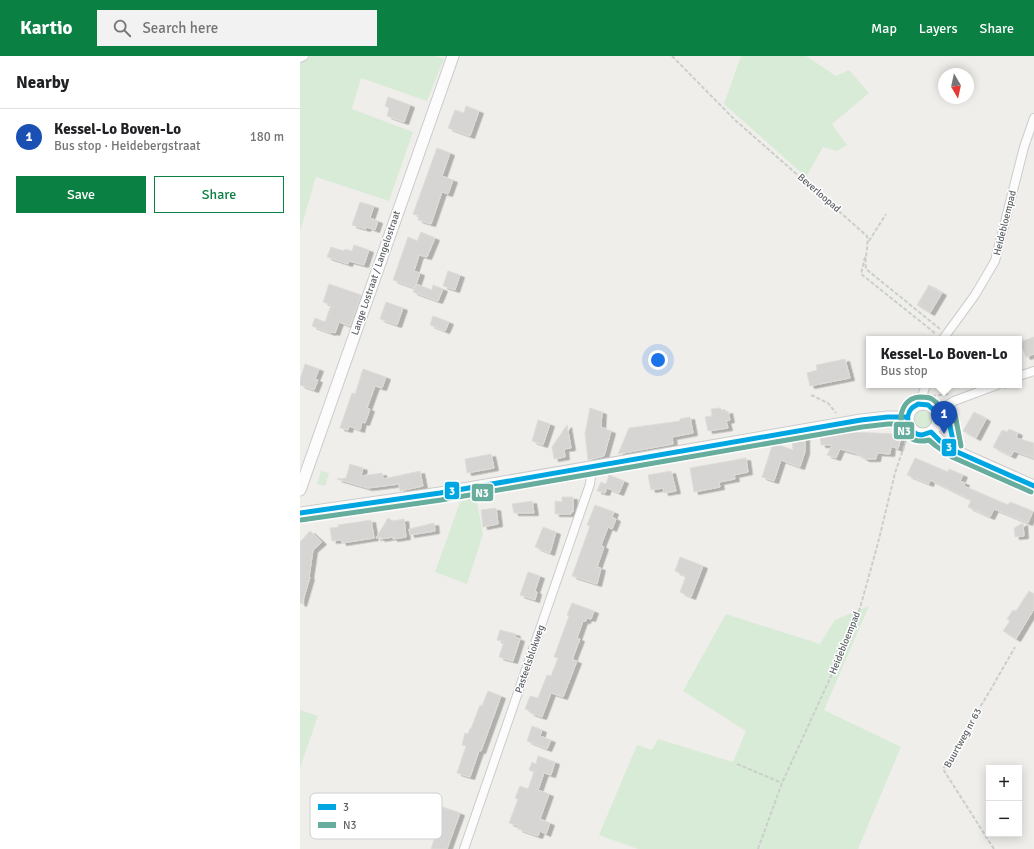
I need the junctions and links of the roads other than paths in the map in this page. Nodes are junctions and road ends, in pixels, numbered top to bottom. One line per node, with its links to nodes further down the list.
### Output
1 (304, 56): 3 (street)
2 (452, 56): 17 (street, Lange Lostraat / Langelostraat)
3 (300, 58)
4 (1034, 118): 5 (street, Heidebloempad)
5 (944, 336)
6 (1034, 370): 7 (street)
7 (1022, 375)
8 (925, 388): 10 (street)
9 (989, 388): 11 (street)
10 (922, 404): 11 (street); 12 (street)
11 (936, 412): 13 (street); 14 (lane)
12 (907, 417): 13 (street); 15 (street)
13 (931, 432): 14 (street)
14 (955, 451): 16 (street)
15 (592, 468): 18 (street); 19 (street, Pasteelsblokweg)
16 (1034, 486)
17 (300, 490)
18 (300, 513)
19 (464, 849)

